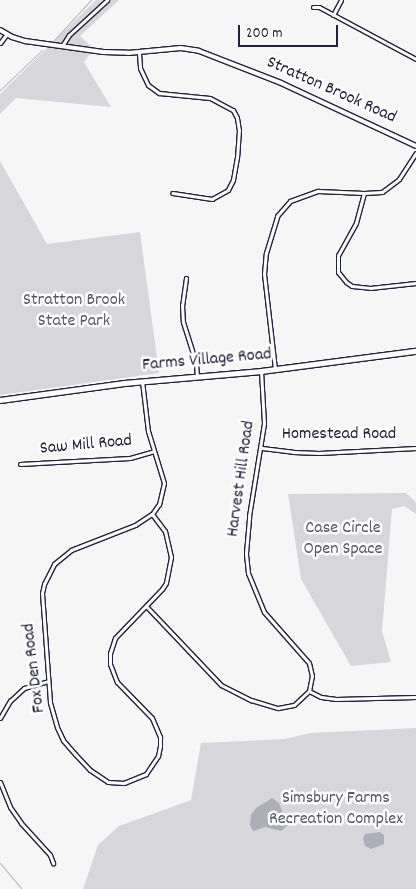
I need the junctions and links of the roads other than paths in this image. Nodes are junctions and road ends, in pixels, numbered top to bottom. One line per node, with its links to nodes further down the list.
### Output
1 (107, 0): 8 (street)
2 (341, 0): 4 (street)
3 (313, 7): 4 (street)
4 (333, 15): 10 (street)
5 (0, 30): 6 (street, Stratton Brook Road)
6 (6, 35): 7 (street); 8 (street, Stratton Brook Road)
7 (0, 43)
8 (62, 46): 9 (street, Stratton Brook Road)
9 (139, 53): 11 (street, Stratton Brook Road); 14 (street)
10 (416, 59)
11 (416, 146)
12 (416, 153): 13 (street)
13 (364, 193): 16 (street); 18 (street)
14 (172, 194)
15 (186, 278): 20 (street)
16 (416, 283)
17 (416, 352): 18 (main road, Farms Village Road)
18 (275, 369): 19 (main road, Farms Village Road)
19 (260, 371): 20 (main road, Farms Village Road); 23 (street, Harvest Hill Road)
20 (197, 376): 21 (main road, Farms Village Road)
21 (142, 381): 22 (main road, Farms Village Road); 25 (street)
22 (0, 400)
23 (262, 448): 24 (street, Homestead Road); 30 (street, Harvest Hill Road)
24 (416, 448)
25 (154, 452): 26 (street, Saw Mill Road); 27 (street)
26 (20, 464)
27 (152, 514): 28 (street, Fox Den Road); 29 (street, Fox Den Road)
28 (146, 606): 29 (street, Fox Den Road); 30 (street)
29 (48, 680): 32 (street)
30 (309, 690): 31 (street)
31 (416, 697)
32 (0, 718)
33 (0, 782): 34 (street)
34 (53, 863)

